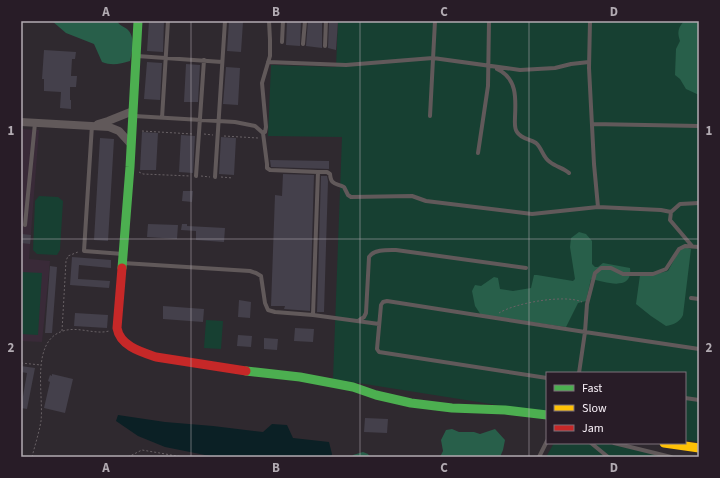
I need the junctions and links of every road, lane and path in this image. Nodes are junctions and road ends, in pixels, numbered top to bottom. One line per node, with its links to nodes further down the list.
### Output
1 (138, 21): 14 (street)
2 (168, 21): 15 (lane)
3 (225, 21): 18 (lane)
4 (268, 21): 19 (lane)
5 (283, 21): 11 (lane)
6 (305, 21): 12 (lane)
7 (326, 21): 13 (lane)
8 (435, 21): 16 (lane)
9 (489, 21): 21 (lane)
10 (590, 21): 20 (lane)
11 (282, 42)
12 (303, 44)
13 (325, 46)
14 (136, 56): 15 (lane); 22 (street)
15 (166, 58): 17 (lane); 24 (lane)
16 (433, 58): 19 (lane); 21 (lane); 23 (lane)
17 (204, 60): 18 (lane); 25 (lane)
18 (222, 62): 26 (lane)
19 (268, 62): 32 (lane)
20 (589, 62): 21 (lane); 29 (lane)
21 (491, 67): 34 (lane); 37 (lane)
22 (132, 113): 24 (lane); 30 (street); 33 (street)
23 (430, 116)
24 (162, 118): 25 (lane)
25 (200, 120): 26 (lane); 38 (lane)
26 (219, 121): 32 (lane); 39 (lane)
27 (21, 122): 28 (street)
28 (35, 122): 30 (street); 44 (lane)
29 (592, 124): 31 (lane); 42 (lane)
30 (92, 125): 33 (street); 47 (lane)
31 (699, 126)
32 (263, 133): 36 (lane)
33 (130, 143): 35 (street)
34 (478, 153)
35 (130, 167): 38 (path); 48 (street)
36 (318, 172): 42 (lane); 54 (lane)
37 (569, 173)
38 (196, 176): 39 (path)
39 (215, 177): 40 (path)
40 (233, 178)
41 (699, 202): 43 (lane)
42 (598, 207): 43 (lane)
43 (671, 212): 45 (lane)
44 (25, 225)
45 (692, 246): 46 (lane); 52 (lane)
46 (699, 247)
47 (84, 251): 48 (lane); 58 (path)
48 (123, 258): 54 (lane); 57 (street)
49 (526, 268): 55 (lane)
50 (691, 298): 51 (lane)
51 (699, 299)
52 (586, 308): 53 (path); 59 (lane)
53 (498, 313)
54 (313, 315): 55 (lane)
55 (358, 321): 56 (lane)
56 (379, 324): 59 (lane); 64 (lane)
57 (117, 328): 58 (path); 67 (street)
58 (62, 331): 62 (path)
59 (585, 332): 60 (lane); 63 (lane)
60 (699, 348)
61 (21, 363): 62 (path)
62 (41, 365): 74 (path)
63 (579, 372)
64 (546, 378)
65 (686, 398): 66 (lane)
66 (699, 400)
67 (546, 415)
68 (546, 443): 73 (lane)
69 (592, 444): 78 (lane)
70 (618, 444): 79 (lane)
71 (671, 444): 72 (street)
72 (699, 448)
73 (540, 455): 77 (lane)
74 (32, 457)
75 (128, 457): 76 (path)
76 (183, 457)
77 (545, 457)
78 (608, 457)
79 (671, 457)

